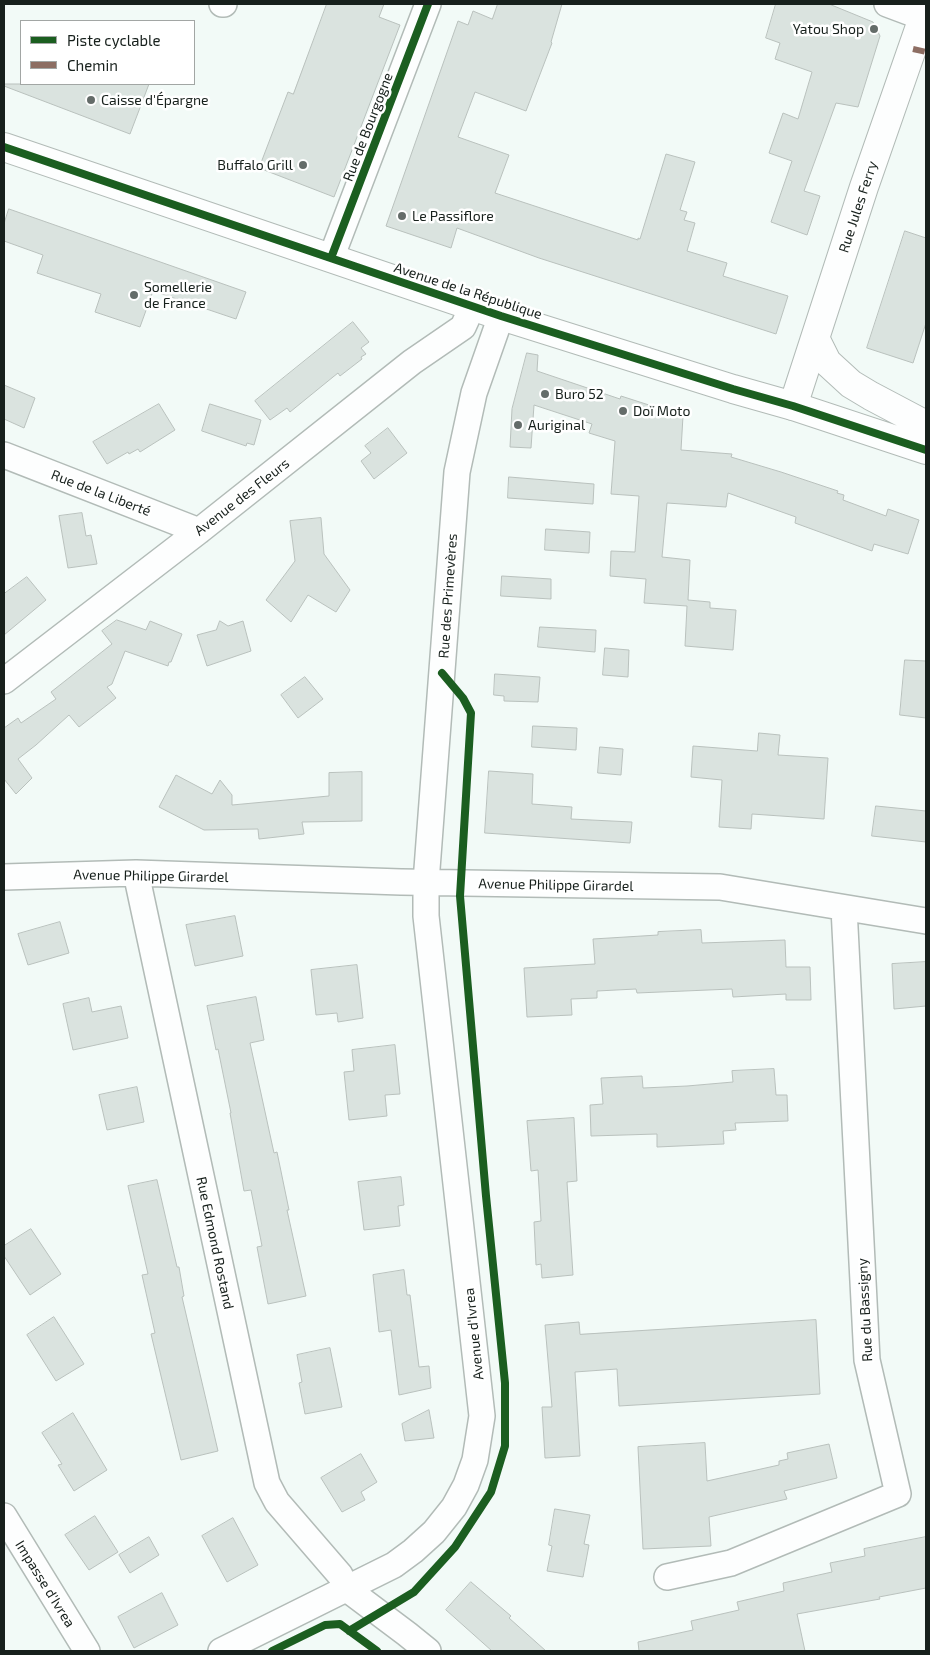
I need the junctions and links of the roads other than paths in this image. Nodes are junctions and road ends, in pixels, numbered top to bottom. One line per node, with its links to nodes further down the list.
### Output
1 (428, 4): 5 (street, Rue de Bourgogne)
2 (887, 4): 3 (street)
3 (925, 12): 8 (main road, Rue Jules Ferry)
4 (4, 147): 5 (main road, Avenue de la République)
5 (331, 258): 6 (main road, Avenue de la République)
6 (472, 307): 7 (main road, Avenue de la République); 13 (street, Avenue des Fleurs)
7 (501, 316): 9 (main road, Avenue de la République); 17 (street, Rue des Primevères)
8 (816, 340): 9 (main road, Rue Jules Ferry); 10 (main road)
9 (793, 406): 11 (main road, Avenue de la République)
10 (926, 425)
11 (926, 450)
12 (4, 455): 13 (street, Rue de la Liberté)
13 (199, 531): 14 (street, Avenue des Fleurs)
14 (4, 682)
15 (136, 873): 16 (street, Avenue Philippe Girardel); 17 (street, Avenue Philippe Girardel); 22 (street, Rue Edmond Rostand)
16 (4, 876)
17 (426, 882): 18 (street, Avenue Philippe Girardel); 22 (street, Avenue d'Ivrea)
18 (844, 908): 19 (street, Avenue Philippe Girardel); 21 (street, Rue du Bassigny)
19 (926, 920)
20 (4, 1516): 23 (street, Impasse d'Ivrea)
21 (667, 1577)
22 (348, 1589): 24 (street, Avenue d'Ivrea); 25 (street, Rue Edmond Rostand)
23 (87, 1651)
24 (221, 1651)
25 (428, 1651)

